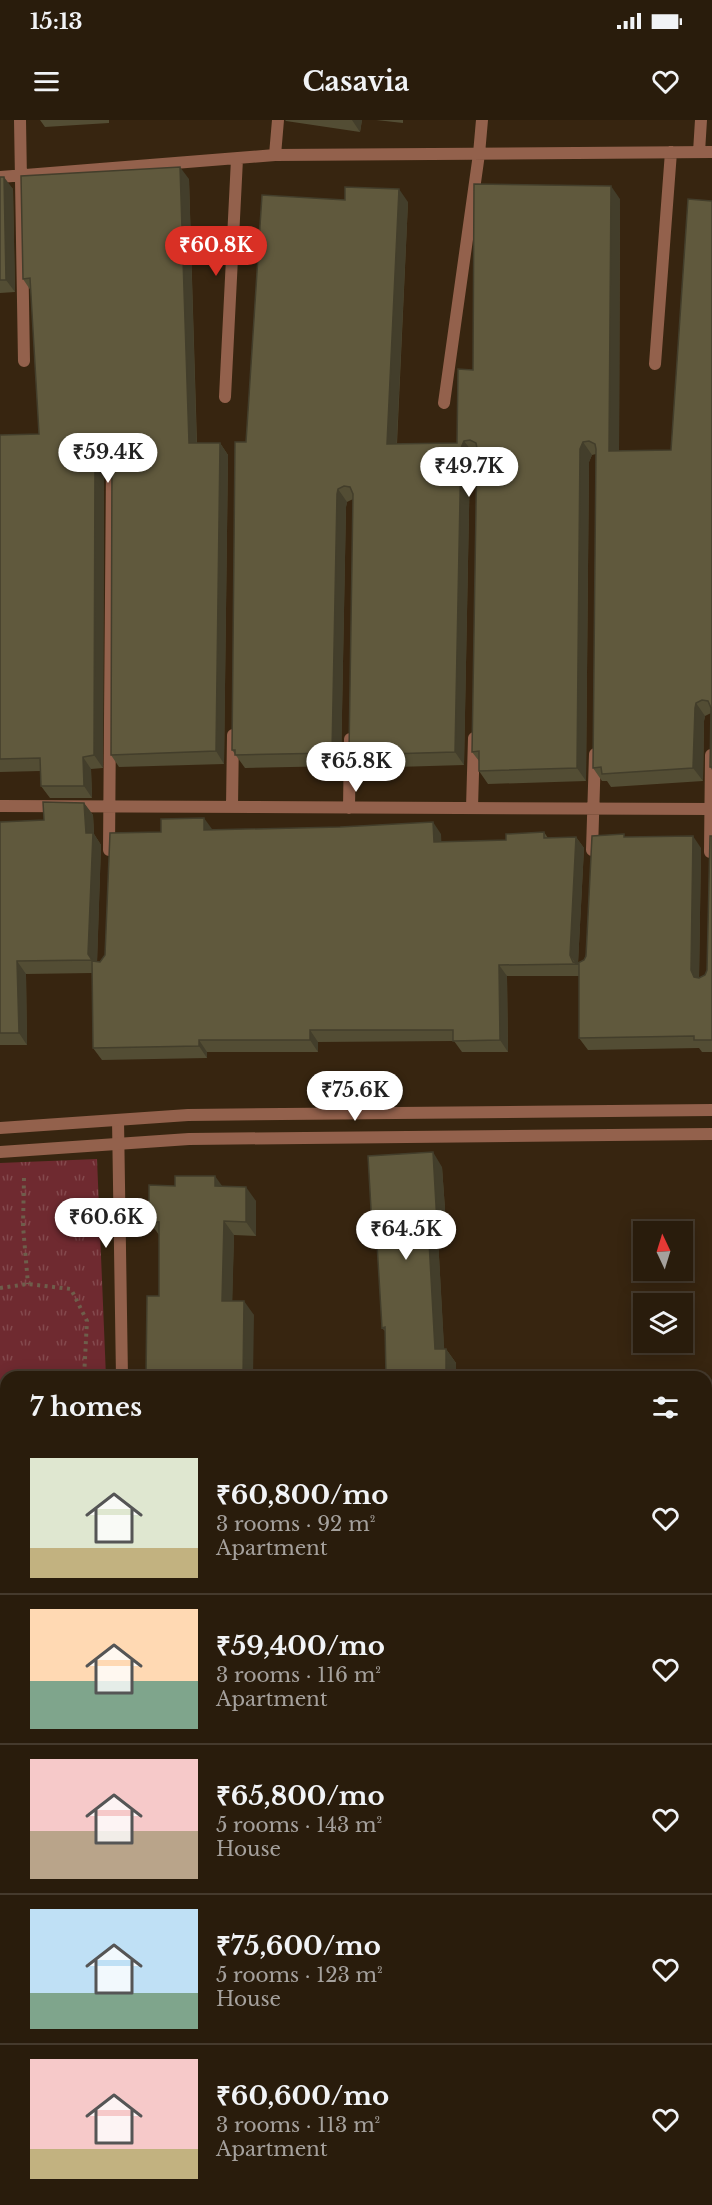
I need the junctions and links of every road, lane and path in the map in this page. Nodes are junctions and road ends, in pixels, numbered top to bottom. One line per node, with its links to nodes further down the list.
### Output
1 (20, 120): 12 (street)
2 (278, 120): 9 (street)
3 (482, 120): 8 (street)
4 (701, 120): 6 (street)
5 (671, 152): 6 (street); 8 (street); 14 (street)
6 (699, 152): 7 (street)
7 (712, 152)
8 (479, 154): 9 (street); 16 (street)
9 (275, 155): 10 (street)
10 (237, 159): 12 (street); 15 (street)
11 (0, 177): 12 (street)
12 (20, 177): 13 (street)
13 (24, 361)
14 (655, 364)
15 (225, 397)
16 (444, 404)
17 (112, 467): 24 (street)
18 (474, 724): 27 (street)
19 (233, 726): 25 (street)
20 (350, 727): 26 (street)
21 (595, 736): 28 (street)
22 (712, 743): 29 (street)
23 (0, 806): 24 (street)
24 (111, 806): 25 (street); 30 (street)
25 (232, 807): 26 (street)
26 (349, 808): 27 (street)
27 (472, 808): 28 (street)
28 (594, 808): 29 (street); 31 (street)
29 (711, 809): 32 (street)
30 (109, 863)
31 (591, 865)
32 (710, 867)
33 (712, 1110): 34 (street)
34 (118, 1120): 35 (street); 37 (street)
35 (0, 1128)
36 (712, 1134): 37 (street)
37 (119, 1144): 38 (street); 43 (street)
38 (0, 1152)
39 (24, 1173): 40 (path)
40 (28, 1284): 41 (path); 42 (path)
41 (0, 1288)
42 (84, 1371)
43 (122, 1371)

